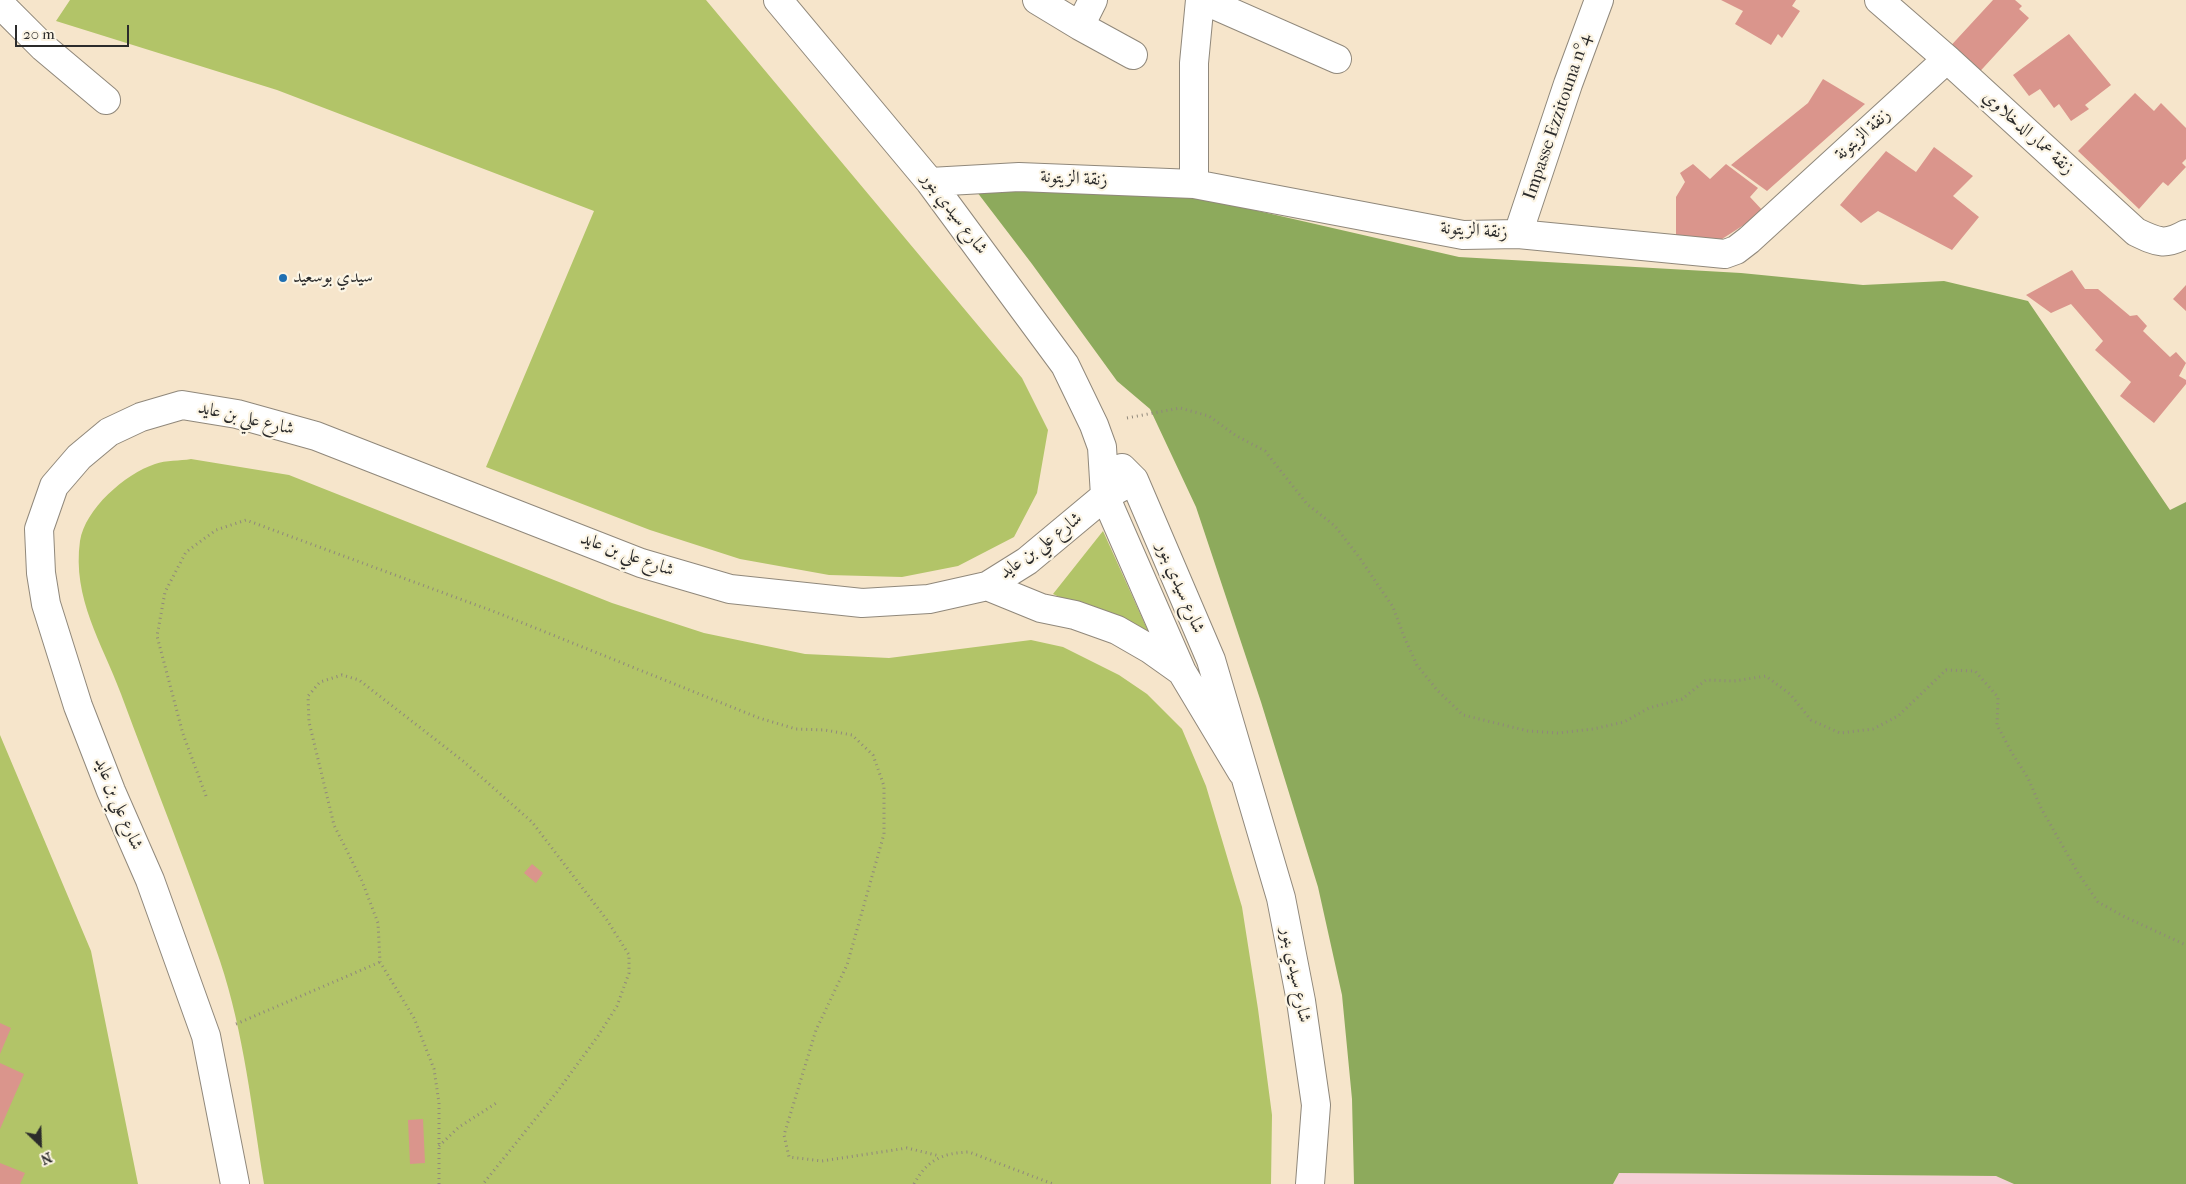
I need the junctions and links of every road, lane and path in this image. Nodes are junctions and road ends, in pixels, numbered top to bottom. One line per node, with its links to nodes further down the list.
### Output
1 (778, 0): 13 (street, شارع سيدي بنور)
2 (1037, 0): 8 (street)
3 (1093, 0): 8 (street)
4 (1202, 0): 10 (street); 14 (street)
5 (1599, 0): 15 (street, Impasse Ezzitouna n°4)
6 (1879, 0): 11 (street, زنقة عمار الدخلاوي)
7 (0, 4): 12 (street)
8 (1080, 26): 9 (street)
9 (1133, 55)
10 (1337, 59)
11 (1947, 59): 15 (street, زنقة الزيتونة); 16 (street, زنقة عمار الدخلاوي)
12 (106, 100)
13 (930, 182): 14 (street, زنقة الزيتونة); 17 (street, شارع سيدي بنور)
14 (1194, 184): 15 (street, زنقة الزيتونة)
15 (1518, 234)
16 (2186, 234)
17 (1098, 436): 18 (street, شارع سيدي بنور); 19 (street, شارع سيدي بنور); 24 (path)
18 (1134, 480): 19 (street, شارع علي بن عايد); 22 (street, شارع سيدي بنور)
19 (1105, 496): 20 (street, شارع علي بن عايد); 21 (street, شارع سيدي بنور)
20 (987, 586): 21 (street); 26 (street, شارع علي بن عايد)
21 (1182, 672): 22 (street, شارع سيدي بنور)
22 (1242, 772): 35 (street, شارع سيدي بنور)
23 (206, 796): 29 (path)
24 (2186, 946)
25 (380, 962): 26 (path); 28 (path); 32 (path)
26 (206, 1036): 30 (street, شارع علي بن عايد)
27 (498, 1102): 28 (path)
28 (438, 1147): 31 (path)
29 (940, 1156): 33 (path); 34 (path)
30 (235, 1184)
31 (439, 1184)
32 (483, 1184)
33 (914, 1184)
34 (1053, 1184)
35 (1310, 1184)

